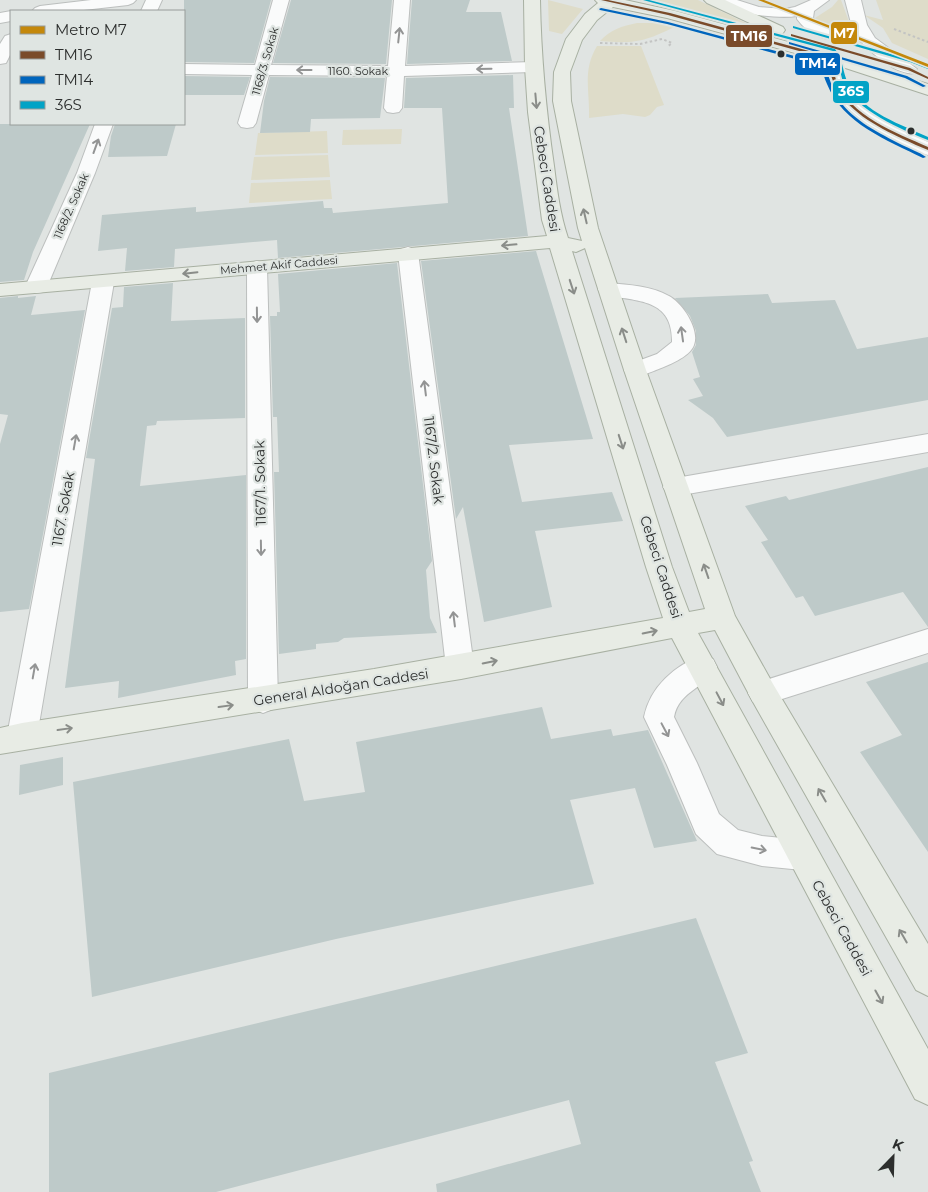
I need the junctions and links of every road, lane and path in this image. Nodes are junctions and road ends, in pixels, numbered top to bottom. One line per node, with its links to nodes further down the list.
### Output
1 (128, 0): 10 (street)
2 (281, 0): 24 (street, 1168/3. Sokak)
3 (402, 0): 25 (street, one-way to 3)
4 (532, 0): 21 (main road, Cebeci Caddesi)
5 (609, 0): 12 (main road); 15 (main road, Cebeci Caddesi)
6 (712, 0): 23 (main road)
7 (722, 0): 11 (street)
8 (821, 0): 11 (street)
9 (853, 0): 13 (street)
10 (48, 10)
11 (806, 10): 13 (street)
12 (668, 14): 15 (main road); 19 (main road)
13 (860, 28): 23 (street)
14 (893, 29): 17 (path)
15 (574, 39): 18 (path); 34 (main road, Cebeci Caddesi, one-way to 15)
16 (10, 41): 20 (street)
17 (928, 42)
18 (667, 47)
19 (830, 58): 27 (main road); 31 (street)
20 (0, 59)
21 (533, 68): 25 (street, 1160. Sokak, one-way to 25); 32 (main road, Cebeci Caddesi, one-way to 32)
22 (185, 69): 24 (street, 1160. Sokak)
23 (909, 69): 26 (main road)
24 (262, 70): 25 (street, 1160. Sokak, one-way to 24); 29 (street, 1168/3. Sokak)
25 (395, 71): 28 (street)
26 (928, 78)
27 (928, 90)
28 (393, 108)
29 (247, 123)
30 (104, 125): 37 (street, 1168/2. Sokak, one-way to 30)
31 (928, 149)
32 (557, 241): 33 (main road, Mehmet Akif Caddesi, one-way to 33); 34 (main road); 44 (main road, Cebeci Caddesi, one-way to 44)
33 (408, 253): 35 (main road, Mehmet Akif Caddesi); 46 (street, 1167/2. Sokak, one-way to 33)
34 (599, 262): 38 (main road, Cebeci Caddesi)
35 (256, 267): 36 (main road, Mehmet Akif Caddesi, one-way to 36); 49 (street, 1167/1. Sokak, one-way to 49)
36 (103, 282): 37 (main road, Mehmet Akif Caddesi); 50 (street, 1167. Sokak, one-way to 36)
37 (36, 287): 39 (main road, Mehmet Akif Caddesi)
38 (609, 289): 40 (main road, Cebeci Caddesi, one-way to 38); 40 (street, one-way to 38)
39 (0, 290)
40 (635, 370): 42 (main road, Cebeci Caddesi)
41 (928, 444): 42 (street)
42 (676, 487): 43 (main road, Cebeci Caddesi, one-way to 42)
43 (722, 617): 44 (main road, General Aldoğan Caddesi); 48 (main road, Cebeci Caddesi)
44 (680, 626): 46 (main road, General Aldoğan Caddesi, one-way to 44); 47 (main road, Cebeci Caddesi)
45 (928, 641): 48 (street)
46 (460, 667): 49 (main road, General Aldoğan Caddesi)
47 (703, 667): 51 (main road, Cebeci Caddesi, one-way to 51); 51 (street, one-way to 51)
48 (764, 693): 52 (main road, Cebeci Caddesi, one-way to 48)
49 (263, 700): 50 (main road, General Aldoğan Caddesi, one-way to 49)
50 (11, 738)
51 (802, 856): 53 (main road, Cebeci Caddesi, one-way to 53)
52 (928, 978)
53 (928, 1086)

